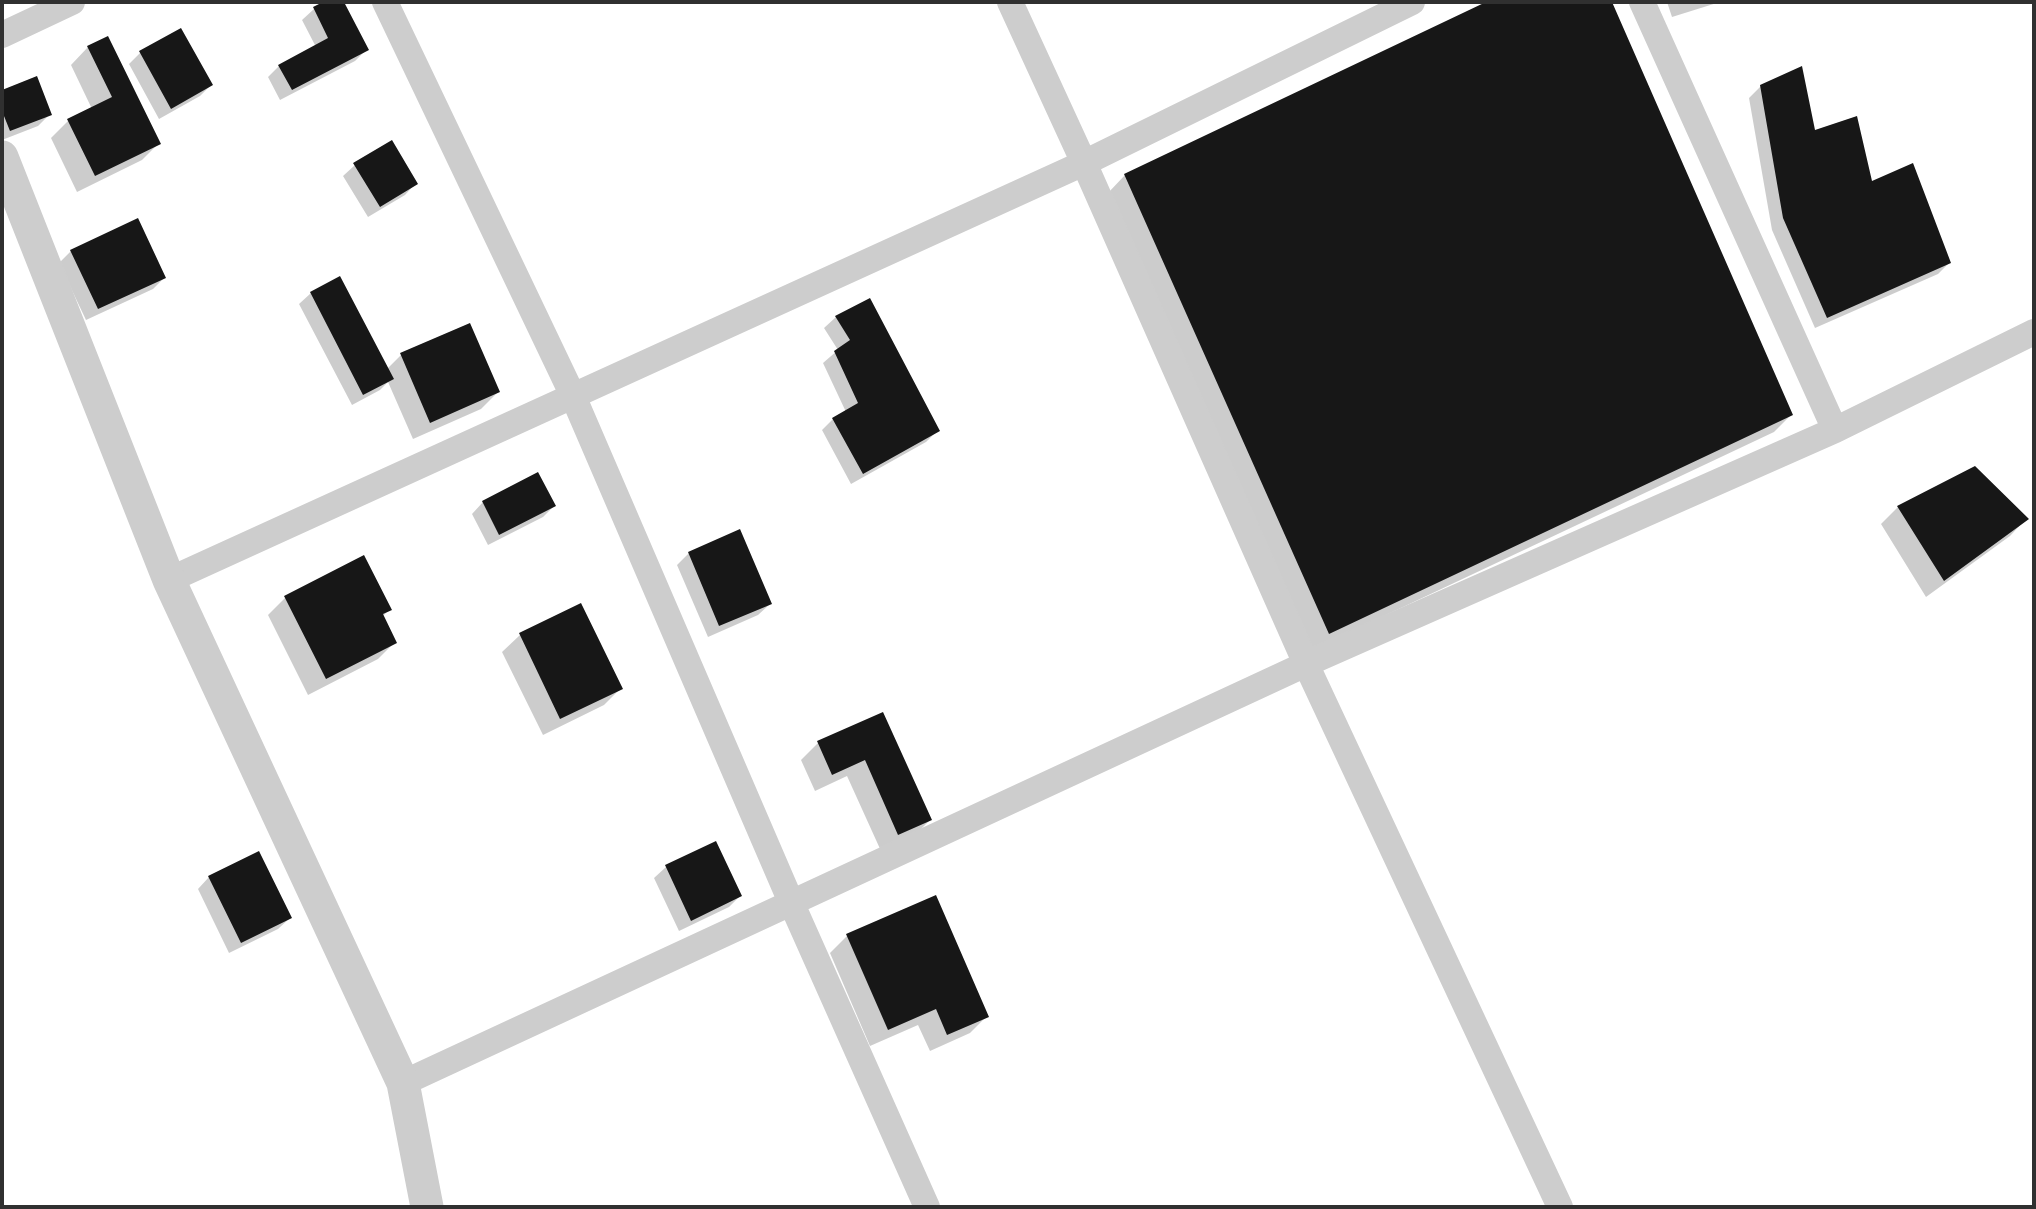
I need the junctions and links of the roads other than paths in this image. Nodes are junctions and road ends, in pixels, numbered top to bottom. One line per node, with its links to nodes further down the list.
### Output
1 (72, 2): 6 (street)
2 (385, 2): 10 (street)
3 (1010, 2): 8 (street)
4 (1412, 2): 8 (street)
5 (1642, 2): 11 (street)
6 (2, 35)
7 (2, 157): 12 (street)
8 (1084, 163): 10 (street); 13 (street)
9 (2034, 332): 11 (street)
10 (573, 396): 12 (street); 14 (street)
11 (1835, 430): 13 (street)
12 (169, 580): 15 (street)
13 (1306, 664): 14 (street); 18 (street)
14 (791, 902): 15 (street); 17 (street)
15 (403, 1083): 16 (street)
16 (427, 1207)
17 (927, 1207)
18 (1560, 1207)

